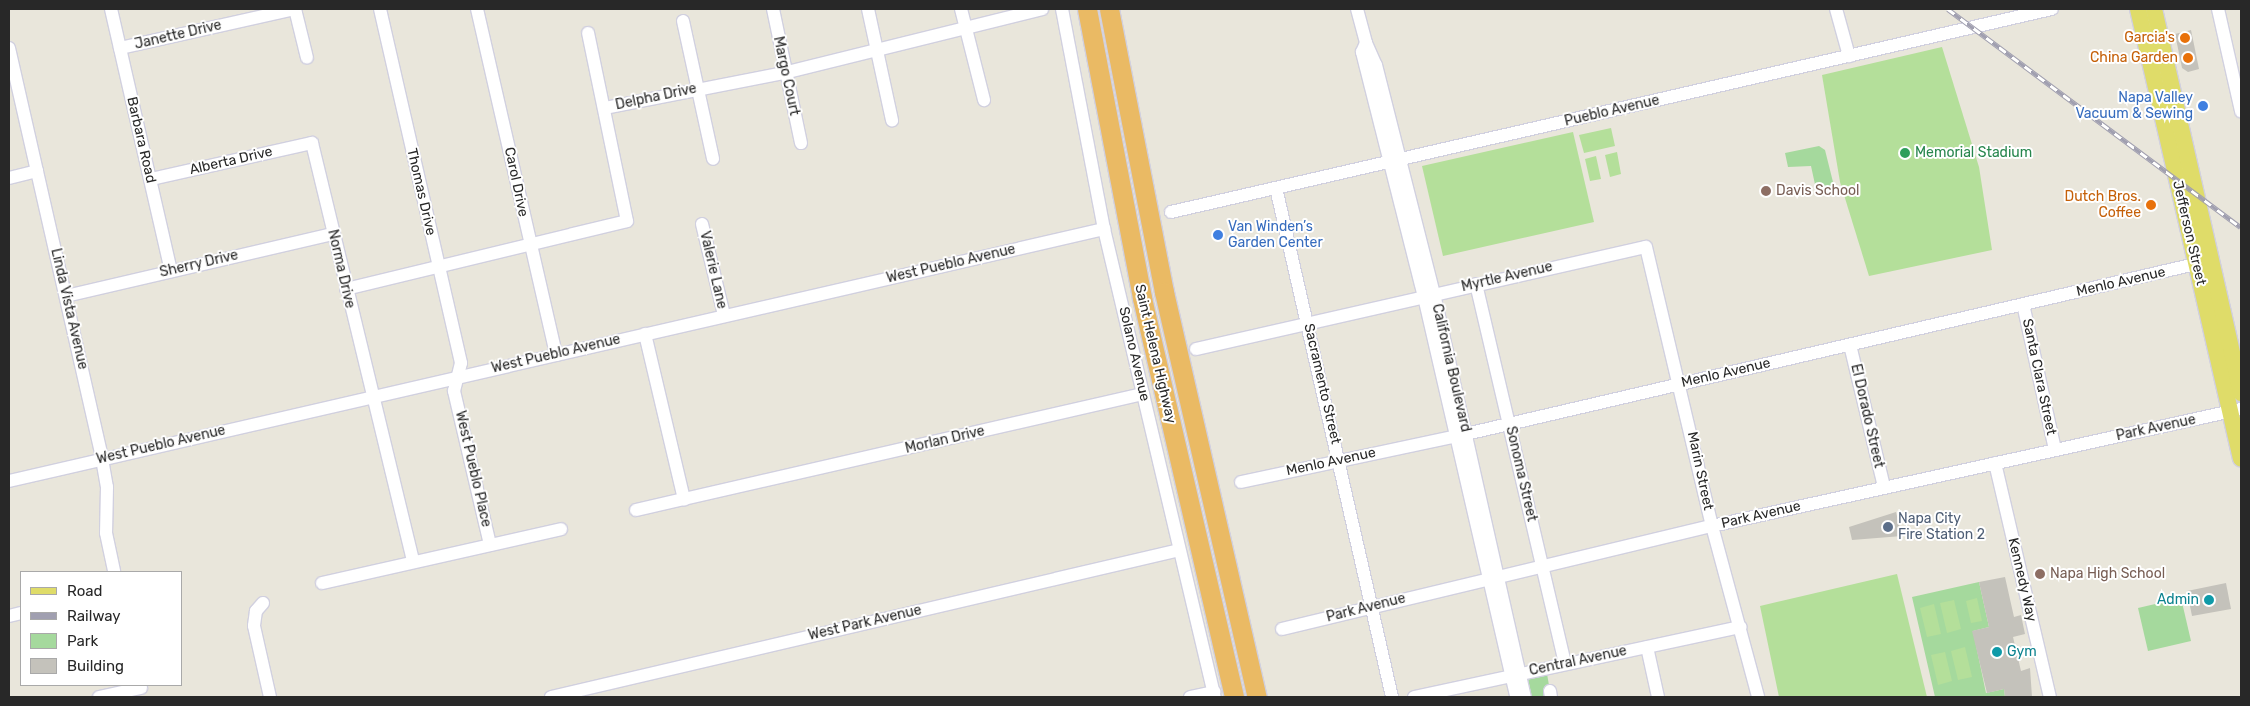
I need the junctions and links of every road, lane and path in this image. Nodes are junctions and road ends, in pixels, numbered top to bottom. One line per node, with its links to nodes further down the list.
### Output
1 (112, 9): 22 (street, Barbara Road)
2 (295, 9): 22 (street, Janette Drive); 25 (street)
3 (380, 9): 47 (street, Thomas Drive)
4 (477, 9): 44 (street, Carol Drive)
5 (773, 9): 26 (street, Margo Court)
6 (868, 9): 23 (street)
7 (961, 9): 19 (street)
8 (1042, 9): 19 (street, Delpha Drive)
9 (1062, 9): 42 (street, Solano Avenue)
10 (1087, 9): 101 (highway, Saint Helena Highway)
11 (1110, 9): 102 (highway, Saint Helena Highway)
12 (1357, 9): 35 (street, California Boulevard)
13 (1836, 9): 24 (street)
14 (2052, 9): 24 (street, Pueblo Avenue)
15 (2138, 9): 46 (main road, Jefferson Street)
16 (2154, 9): 46 (main road, Jefferson Street)
17 (2218, 9): 30 (street)
18 (683, 21): 27 (street)
19 (966, 27): 23 (street, Delpha Drive); 28 (street)
20 (588, 33): 29 (street)
21 (9, 48): 36 (street, Linda Vista Avenue)
22 (120, 48): 38 (street, Barbara Road)
23 (878, 51): 26 (street, Delpha Drive); 31 (street)
24 (1849, 56): 35 (street, Pueblo Avenue)
25 (307, 58)
26 (784, 73): 27 (street, Delpha Drive); 33 (street, Margo Court)
27 (696, 88): 29 (street, Delpha Drive); 34 (street)
28 (984, 100)
29 (605, 108): 44 (street, Delpha Drive)
30 (2241, 112)
31 (892, 120)
32 (312, 143): 38 (street, Alberta Drive); 43 (street, Norma Drive)
33 (801, 143)
34 (713, 160)
35 (1394, 160): 39 (street, Pueblo Avenue); 51 (street, California Boulevard)
36 (37, 171): 37 (street); 52 (street, Linda Vista Avenue)
37 (9, 178)
38 (151, 180): 48 (street, Barbara Road)
39 (1276, 188): 40 (street, Pueblo Avenue); 55 (street, Sacramento Street)
40 (1171, 212)
41 (702, 224): 54 (street, Valerie Lane)
42 (1104, 230): 54 (street, West Pueblo Avenue); 62 (street, Solano Avenue)
43 (332, 234): 48 (street, Sherry Drive); 50 (street, Norma Drive)
44 (530, 246): 47 (street, Delpha Drive); 59 (street, Carol Drive)
45 (1643, 247): 49 (street, Myrtle Avenue); 61 (street, Marin Street)
46 (2204, 262): 53 (street, Menlo Avenue); 63 (main road, Jefferson Street); 65 (main road, Jefferson Street)
47 (439, 268): 50 (street, Delpha Drive); 60 (street, Thomas Drive)
48 (171, 271): 52 (street, Sherry Drive)
49 (1476, 284): 51 (street, Myrtle Avenue); 66 (street, Sonoma Street)
50 (346, 289): 64 (street, Norma Drive)
51 (1429, 295): 55 (street, Myrtle Avenue); 67 (street, California Boulevard)
52 (66, 296): 70 (street, Linda Vista Avenue)
53 (2023, 304): 57 (street, Menlo Avenue); 68 (street, Santa Clara Street)
54 (724, 315): 56 (street, West Pueblo Avenue)
55 (1308, 322): 58 (street, Myrtle Avenue); 71 (street, Sacramento Street)
56 (644, 334): 59 (street, West Pueblo Avenue); 76 (street)
57 (1850, 345): 61 (street, Menlo Avenue); 75 (street, El Dorado Street)
58 (1196, 349)
59 (556, 355): 60 (street, West Pueblo Avenue)
60 (458, 376): 64 (street, West Pueblo Avenue); 80 (street, West Pueblo Place)
61 (1680, 383): 66 (street, Menlo Avenue); 78 (street, Marin Street)
62 (1143, 394): 76 (street, Morlan Drive); 81 (street, Solano Avenue)
63 (2241, 394)
64 (370, 396): 70 (street, West Pueblo Avenue); 82 (street)
65 (2236, 410): 68 (street, Park Avenue); 69 (main road, Jefferson Street)
66 (1509, 423): 67 (street, Menlo Avenue); 83 (street, Sonoma Street)
67 (1461, 435): 71 (street, Menlo Avenue); 85 (street, California Boulevard)
68 (2055, 450): 72 (street, Park Avenue)
69 (2241, 458)
70 (102, 459): 73 (street, West Pueblo Avenue); 84 (street, Linda Vista Avenue)
71 (1340, 460): 74 (street, Menlo Avenue); 88 (street, Sacramento Street)
72 (1995, 463): 75 (street, Park Avenue); 109 (street, Kennedy Way)
73 (9, 481)
74 (1241, 482)
75 (1884, 487): 78 (street, Park Avenue)
76 (684, 499): 77 (street, Morlan Drive)
77 (636, 510)
78 (1712, 526): 83 (street, Park Avenue); 89 (street, Marin Street)
79 (561, 529): 80 (street)
80 (490, 545): 82 (street, West Pueblo Place)
81 (1179, 550): 95 (street, Solano Avenue); 99 (street, West Park Avenue)
82 (413, 561): 86 (street, West Pueblo Place)
83 (1544, 568): 85 (street, Park Avenue); 92 (street, Sonoma Street)
84 (114, 571)
85 (1494, 578): 88 (street, Park Avenue); 93 (street, California Boulevard)
86 (322, 583)
87 (263, 603): 98 (street)
88 (1372, 606): 90 (street, Park Avenue); 103 (street, Sacramento Street)
89 (1741, 627): 91 (street, Central Avenue); 108 (street, Marin Street)
90 (1282, 629)
91 (1647, 647): 92 (street, Central Avenue); 107 (street)
92 (1565, 664): 93 (street, Central Avenue)
93 (1515, 674): 96 (street, Central Avenue); 105 (street, California Boulevard); 106 (street, California Boulevard)
94 (141, 690): 97 (street)
95 (1214, 694): 100 (street)
96 (1448, 694): 104 (street, Central Avenue)
97 (99, 697)
98 (270, 697)
99 (551, 697)
100 (1190, 697)
101 (1234, 697)
102 (1257, 697)
103 (1392, 697)
104 (1414, 697)
105 (1516, 697)
106 (1526, 697)
107 (1658, 697)
108 (1758, 697)
109 (2050, 697)

